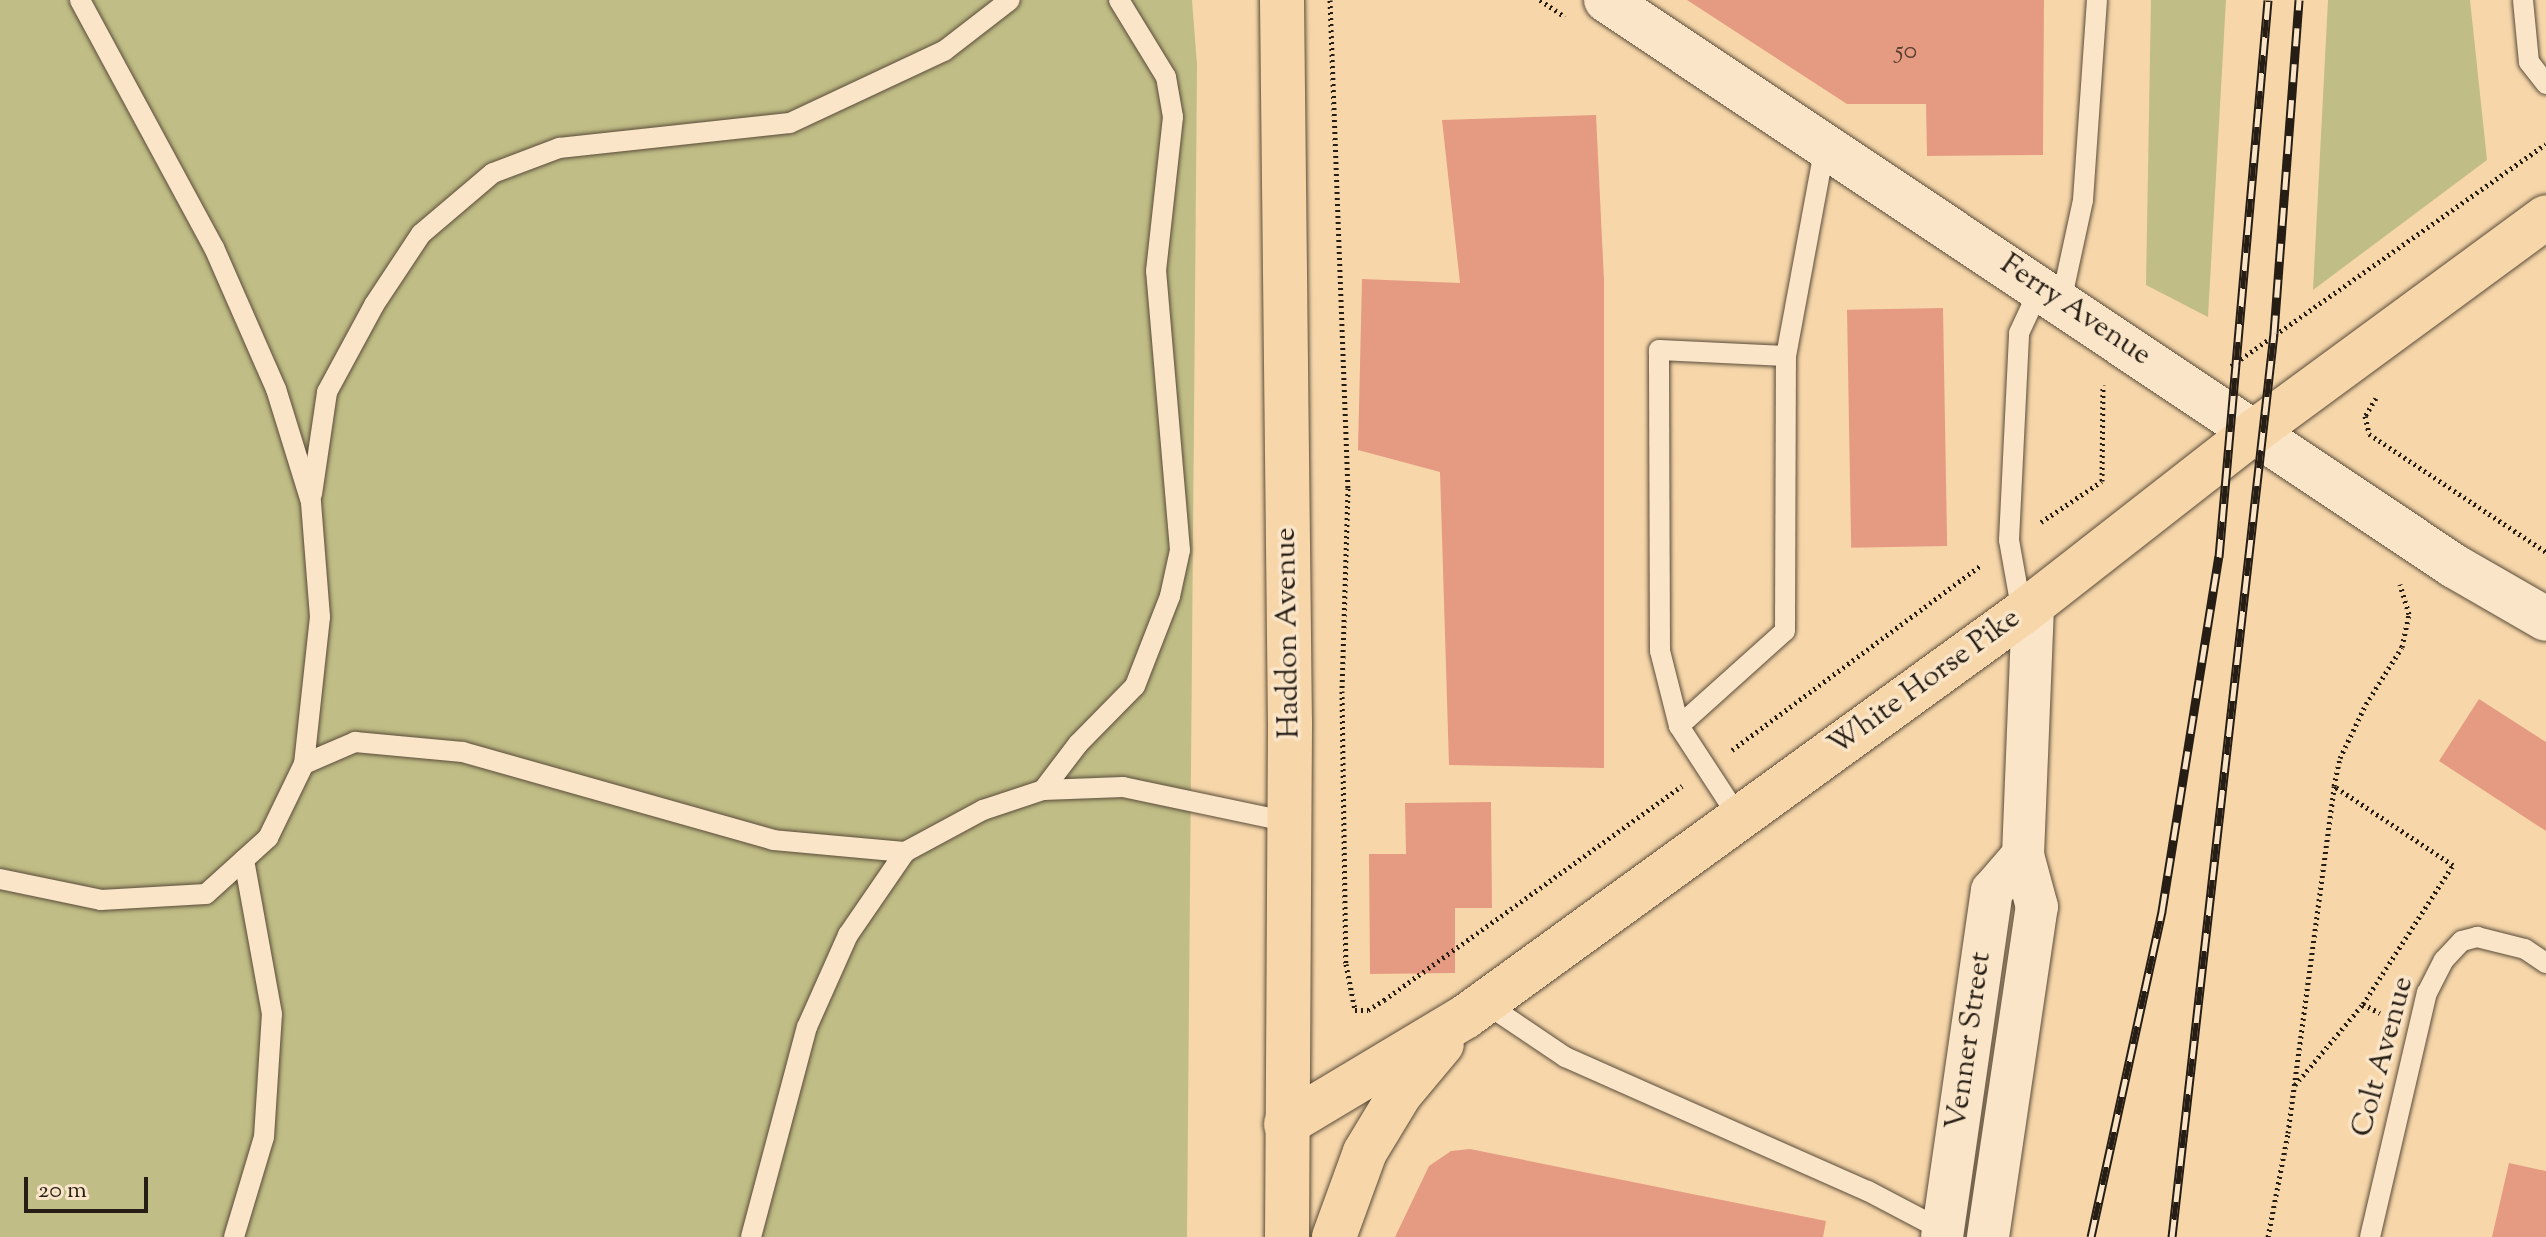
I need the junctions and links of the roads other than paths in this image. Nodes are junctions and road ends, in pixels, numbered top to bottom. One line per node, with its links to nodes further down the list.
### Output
1 (80, 0): 14 (lane)
2 (1010, 0): 14 (lane)
3 (1119, 0): 19 (lane)
4 (1606, 0): 9 (main road, Ferry Avenue)
5 (2097, 0): 11 (lane)
6 (2523, 0): 8 (lane)
7 (1281, 7): 21 (main road, Haddon Avenue)
8 (2546, 84)
9 (1825, 145): 11 (main road, Ferry Avenue); 12 (lane)
10 (2546, 217): 13 (main road, White Horse Pike)
11 (2050, 295): 13 (main road, Ferry Avenue); 15 (lane)
12 (1786, 356): 17 (lane); 17 (lane)
13 (2255, 431): 15 (main road, White Horse Pike); 16 (main road, Ferry Avenue)
14 (311, 502): 18 (lane)
15 (2028, 608): 20 (main road, White Horse Pike); 23 (street, Venner Street)
16 (2546, 619)
17 (1679, 726): 20 (lane)
18 (304, 764): 22 (lane); 24 (lane)
19 (1043, 790): 21 (lane); 22 (lane)
20 (1739, 818): 27 (main road, White Horse Pike)
21 (1289, 822): 28 (main road, Haddon Avenue)
22 (905, 852): 31 (lane)
23 (2023, 855): 29 (street, Venner Street); 34 (street, Venner Street)
24 (244, 860): 25 (lane); 30 (lane)
25 (0, 879)
26 (2546, 963): 35 (lane, Colt Avenue)
27 (1475, 1010): 28 (main road, White Horse Pike); 29 (lane); 33 (main road)
28 (1286, 1124): 32 (main road, Haddon Avenue)
29 (1941, 1233)
30 (234, 1237)
31 (751, 1237)
32 (1287, 1237)
33 (1334, 1237)
34 (1988, 1237)
35 (2370, 1237)

